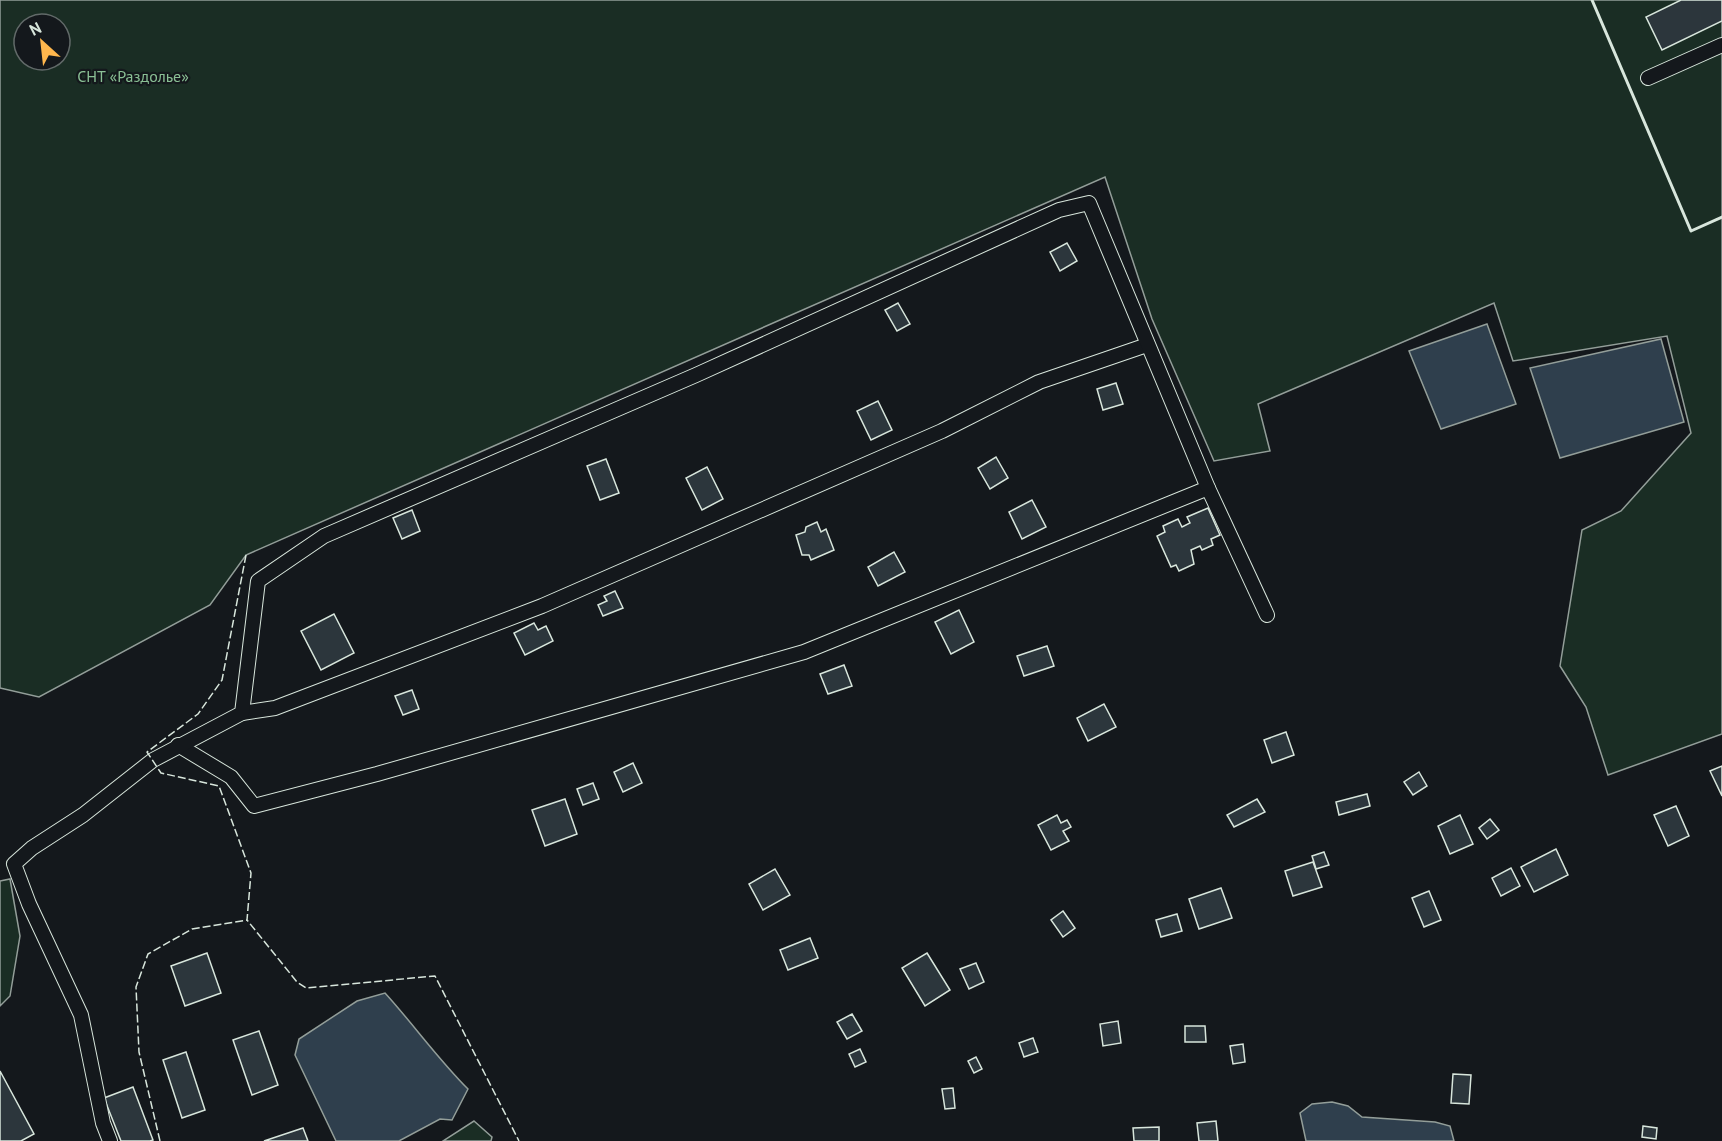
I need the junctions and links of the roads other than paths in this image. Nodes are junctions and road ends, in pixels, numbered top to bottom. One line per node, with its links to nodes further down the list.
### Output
1 (1722, 45): 2 (street)
2 (1648, 78)
3 (1147, 345): 4 (street); 6 (street); 6 (street)
4 (1208, 488): 5 (street); 7 (street)
5 (1267, 615)
6 (242, 713): 7 (street)
7 (178, 745): 8 (street)
8 (110, 1141)

